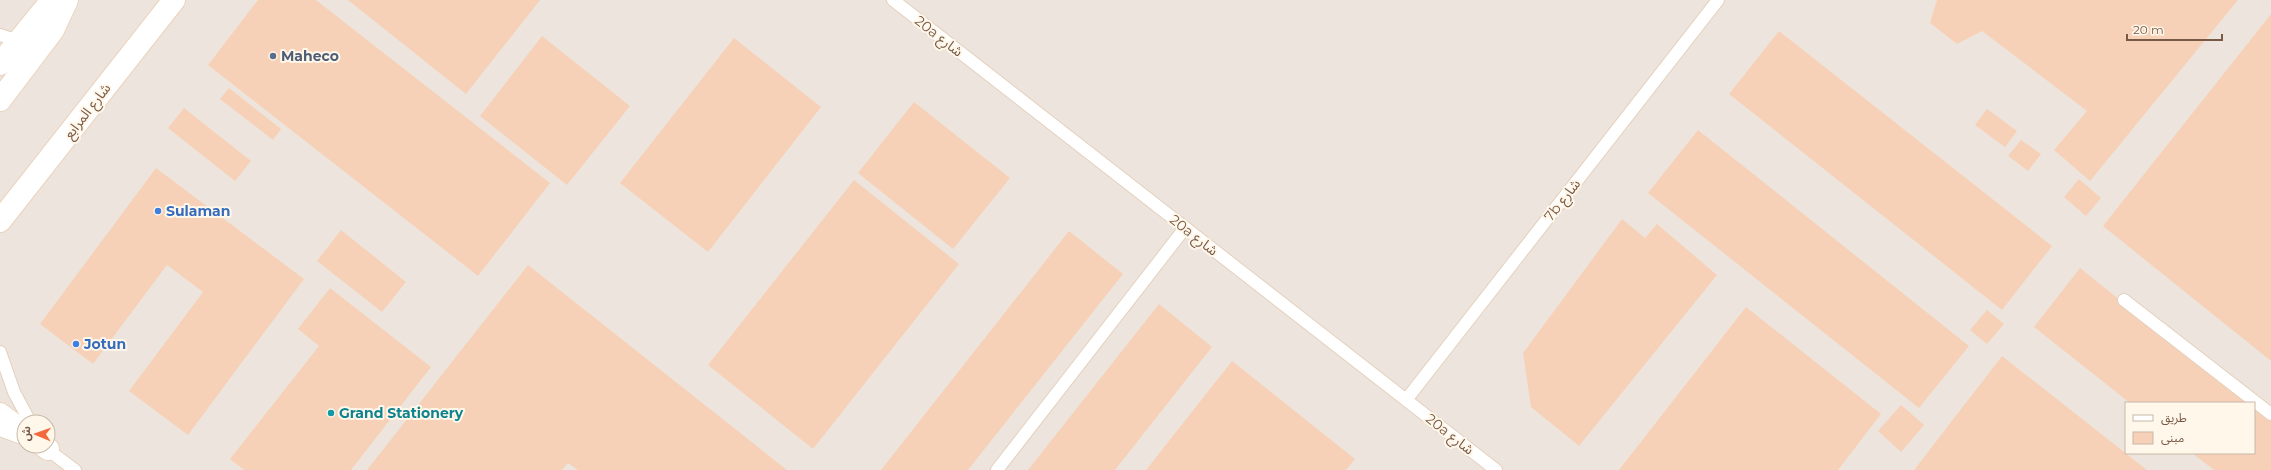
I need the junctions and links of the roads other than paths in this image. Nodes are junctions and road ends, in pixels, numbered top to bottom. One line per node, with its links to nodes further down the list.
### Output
1 (52, 0): 6 (main road)
2 (67, 0): 8 (main road)
3 (174, 0): 9 (main road, شارع المرابع)
4 (893, 0): 10 (lane, 20a شارع)
5 (1718, 0): 13 (lane, 7b شارع)
6 (9, 38): 7 (main road)
7 (0, 64)
8 (0, 100)
9 (0, 221)
10 (1186, 228): 13 (lane, 20a شارع); 22 (lane)
11 (2124, 300): 16 (lane)
12 (0, 352): 15 (lane)
13 (1406, 400): 23 (lane, 20a شارع)
14 (0, 414): 17 (main road)
15 (26, 414)
16 (2271, 414)
17 (16, 426)
18 (0, 430): 19 (lane)
19 (16, 436)
20 (54, 454): 21 (lane)
21 (75, 470)
22 (998, 470)
23 (1496, 470)

